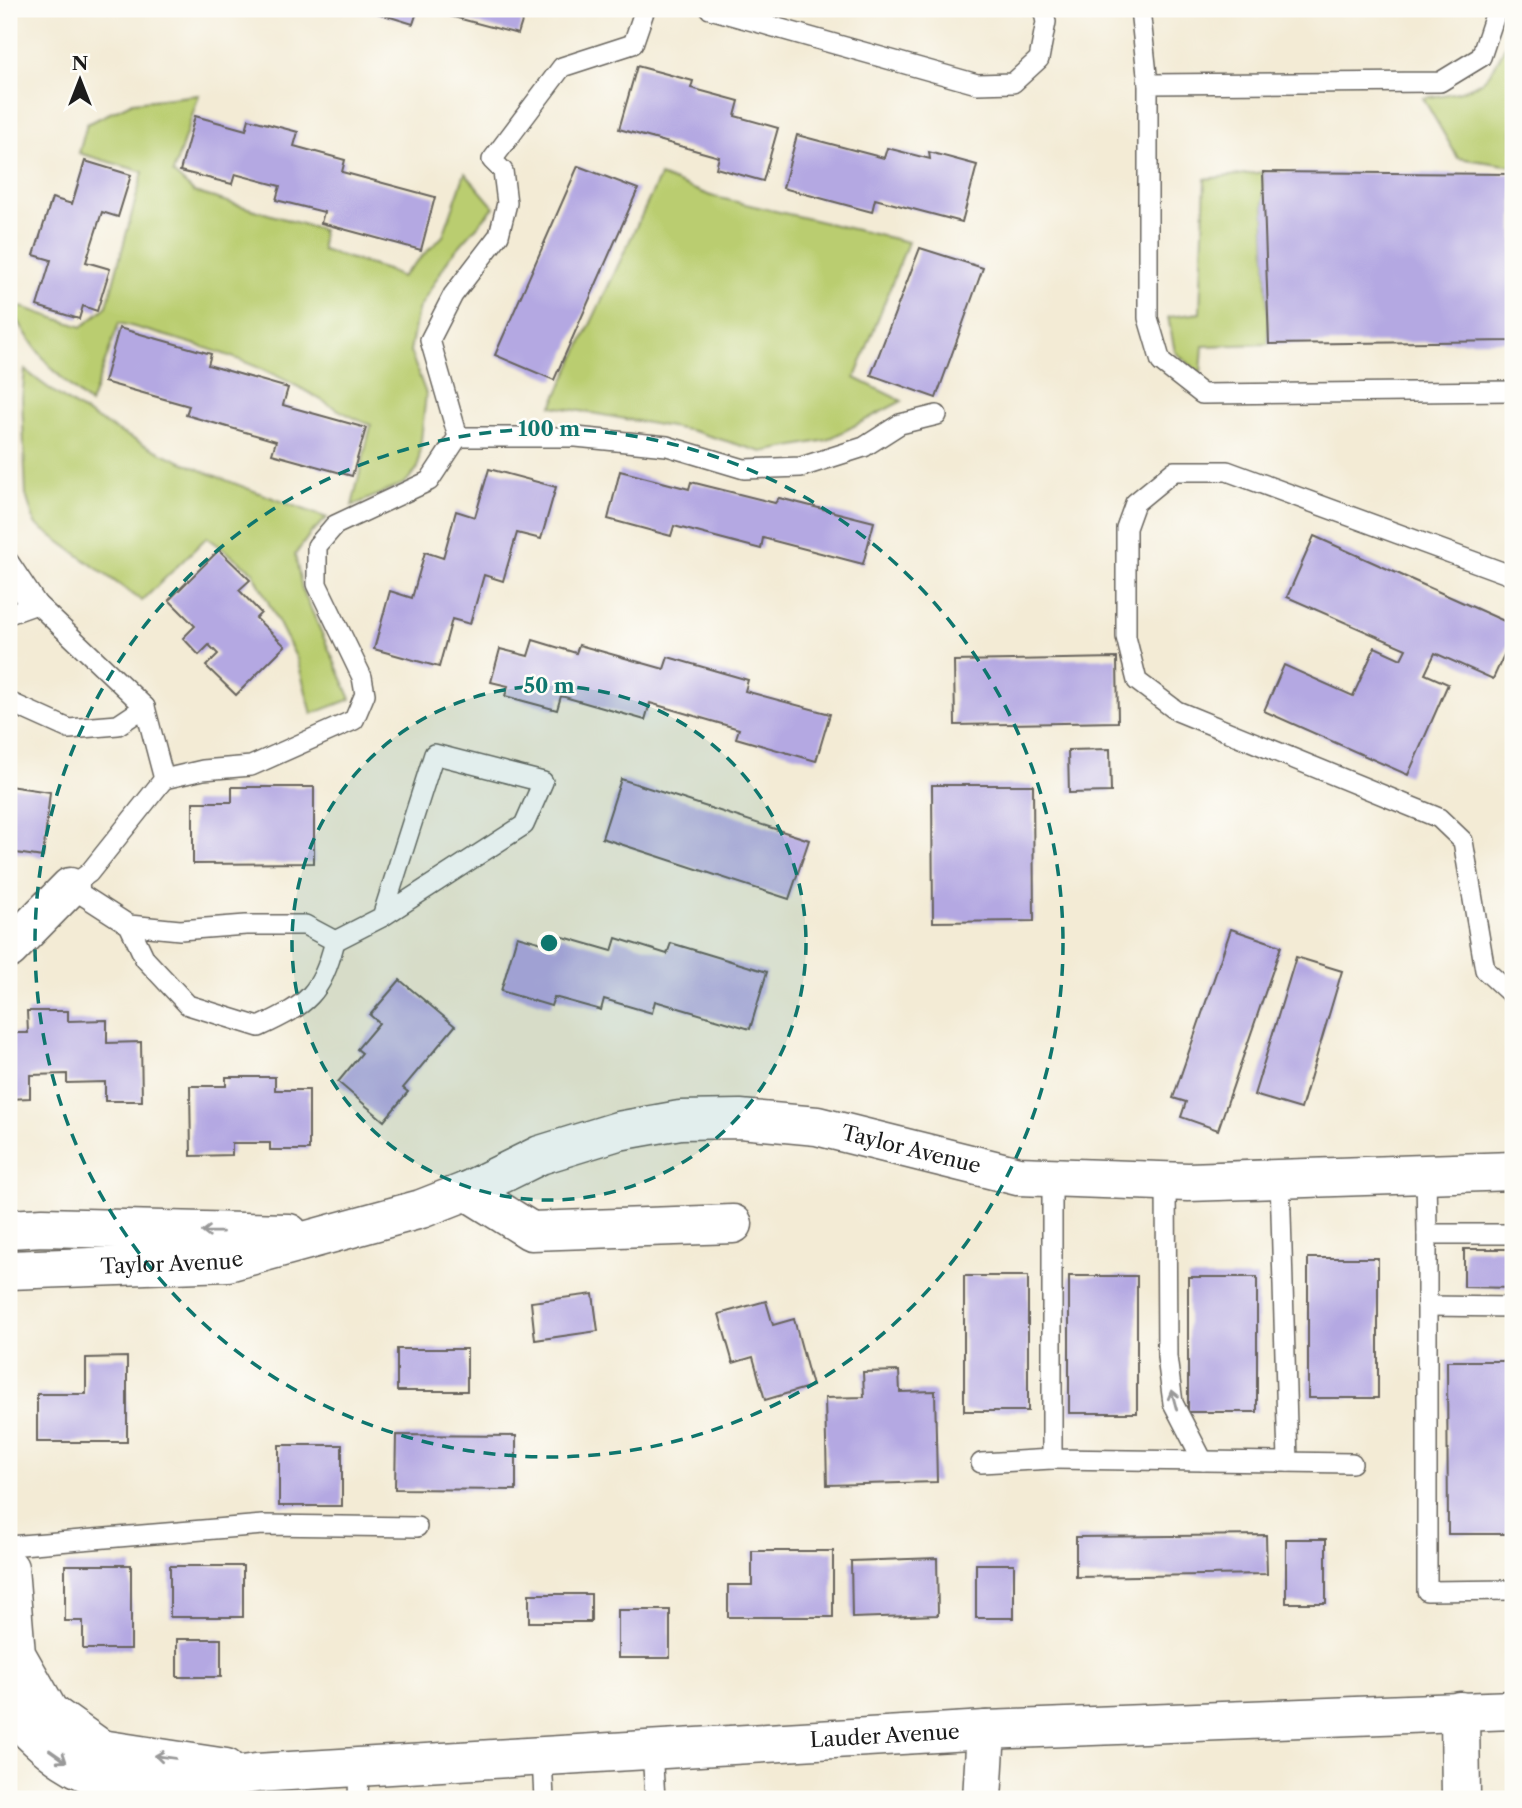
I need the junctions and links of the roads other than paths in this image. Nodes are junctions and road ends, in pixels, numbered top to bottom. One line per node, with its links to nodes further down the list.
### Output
1 (645, 9): 9 (lane)
2 (710, 9): 3 (lane)
3 (1043, 9)
4 (1140, 9): 6 (lane)
5 (1497, 9): 6 (lane)
6 (1148, 84): 7 (lane)
7 (1513, 391)
8 (937, 415): 9 (lane)
9 (458, 437): 17 (lane)
10 (9, 562): 13 (lane)
11 (1513, 576): 23 (lane)
12 (9, 585): 13 (lane)
13 (37, 604): 14 (lane); 16 (lane)
14 (9, 614)
15 (9, 702): 16 (lane)
16 (145, 707): 17 (lane)
17 (164, 779): 18 (lane)
18 (70, 887): 20 (lane); 22 (street)
19 (382, 916): 19 (lane); 21 (lane)
20 (129, 925): 21 (lane); 21 (lane)
21 (335, 941)
22 (9, 949)
23 (1513, 996)
24 (1513, 1171): 25 (street, Taylor Avenue)
25 (1426, 1174): 27 (street, Taylor Avenue); 33 (lane)
26 (1052, 1177): 28 (street, Taylor Avenue); 29 (street, Taylor Avenue); 38 (lane)
27 (1280, 1178): 28 (street, Taylor Avenue); 40 (lane)
28 (1166, 1181): 39 (lane, one-way to 28)
29 (467, 1191): 30 (street); 32 (street, Taylor Avenue)
30 (733, 1224)
31 (9, 1229): 32 (street, Taylor Avenue, one-way to 31)
32 (329, 1234): 35 (street, Taylor Avenue)
33 (1427, 1234): 34 (lane); 36 (lane)
34 (1513, 1234)
35 (9, 1270)
36 (1427, 1306): 37 (lane); 46 (lane)
37 (1513, 1307)
38 (1052, 1460): 39 (lane); 41 (lane)
39 (1203, 1461): 40 (lane)
40 (1288, 1462): 42 (lane)
41 (981, 1463)
42 (1352, 1463)
43 (417, 1527): 44 (lane)
44 (9, 1546)
45 (9, 1568): 54 (street, Lauder Avenue, one-way to 45)
46 (1513, 1590)
47 (9, 1710): 54 (street, Lauder Avenue, one-way to 54)
48 (1513, 1710): 49 (street, Lauder Avenue)
49 (1460, 1712): 50 (street, Lauder Avenue); 58 (street)
50 (986, 1730): 51 (street, Lauder Avenue); 57 (street)
51 (652, 1750): 52 (street, Lauder Avenue); 56 (lane)
52 (542, 1757): 53 (street, Lauder Avenue); 55 (lane)
53 (358, 1783): 54 (street, Lauder Avenue)
54 (256, 1786)
55 (544, 1799)
56 (655, 1799)
57 (982, 1799)
58 (1461, 1799)

